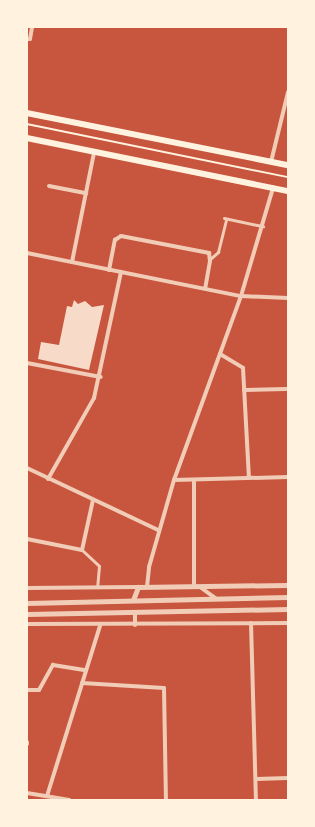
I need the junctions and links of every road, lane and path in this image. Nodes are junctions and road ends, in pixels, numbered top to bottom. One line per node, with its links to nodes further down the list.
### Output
1 (32, 28): 2 (street)
2 (27, 39)
3 (288, 92): 8 (street)
4 (27, 113): 8 (main road)
5 (27, 124): 10 (path)
6 (27, 138): 7 (main road)
7 (94, 152): 12 (main road); 14 (street)
8 (271, 162): 9 (main road)
9 (288, 165)
10 (288, 177)
11 (49, 186): 14 (street)
12 (273, 188): 13 (main road); 15 (street)
13 (288, 191)
14 (86, 193): 18 (street)
15 (264, 226): 17 (street); 22 (street)
16 (27, 253): 18 (street)
17 (210, 259): 19 (street); 21 (street)
18 (72, 262): 19 (street)
19 (109, 270): 20 (street)
20 (121, 272): 21 (street); 26 (street)
21 (205, 289): 22 (street)
22 (241, 296): 23 (street); 24 (street)
23 (288, 298)
24 (220, 354): 28 (street); 33 (street)
25 (27, 363): 26 (street)
26 (101, 377): 32 (street)
27 (286, 389): 28 (street)
28 (244, 390): 31 (street)
29 (27, 468): 32 (street)
30 (288, 477): 31 (street)
31 (249, 478): 34 (street)
32 (48, 479): 35 (street)
33 (174, 480): 34 (street); 36 (street)
34 (194, 480): 42 (street)
35 (93, 500): 36 (street); 38 (street)
36 (158, 530): 41 (street)
37 (27, 538): 38 (street)
38 (82, 550): 44 (street)
39 (288, 585): 42 (street)
40 (138, 587): 41 (street); 44 (street); 47 (street)
41 (147, 587): 42 (street)
42 (197, 587): 46 (street)
43 (27, 588): 44 (street)
44 (97, 588)
45 (288, 597): 46 (street)
46 (215, 598): 47 (street)
47 (133, 600): 48 (street)
48 (27, 603)
49 (288, 609): 50 (street)
50 (135, 612): 51 (street); 55 (street)
51 (27, 614)
52 (251, 623): 53 (street); 55 (street); 61 (street)
53 (288, 623)
54 (27, 624): 56 (street)
55 (136, 625): 56 (street)
56 (100, 626): 57 (street)
57 (86, 670): 58 (street); 59 (street)
58 (82, 683): 63 (street); 65 (street)
59 (27, 690)
60 (288, 778): 61 (street)
61 (256, 779): 66 (street)
62 (27, 793): 63 (street)
63 (47, 796): 64 (street)
64 (69, 800)
65 (166, 800)
66 (256, 800)

